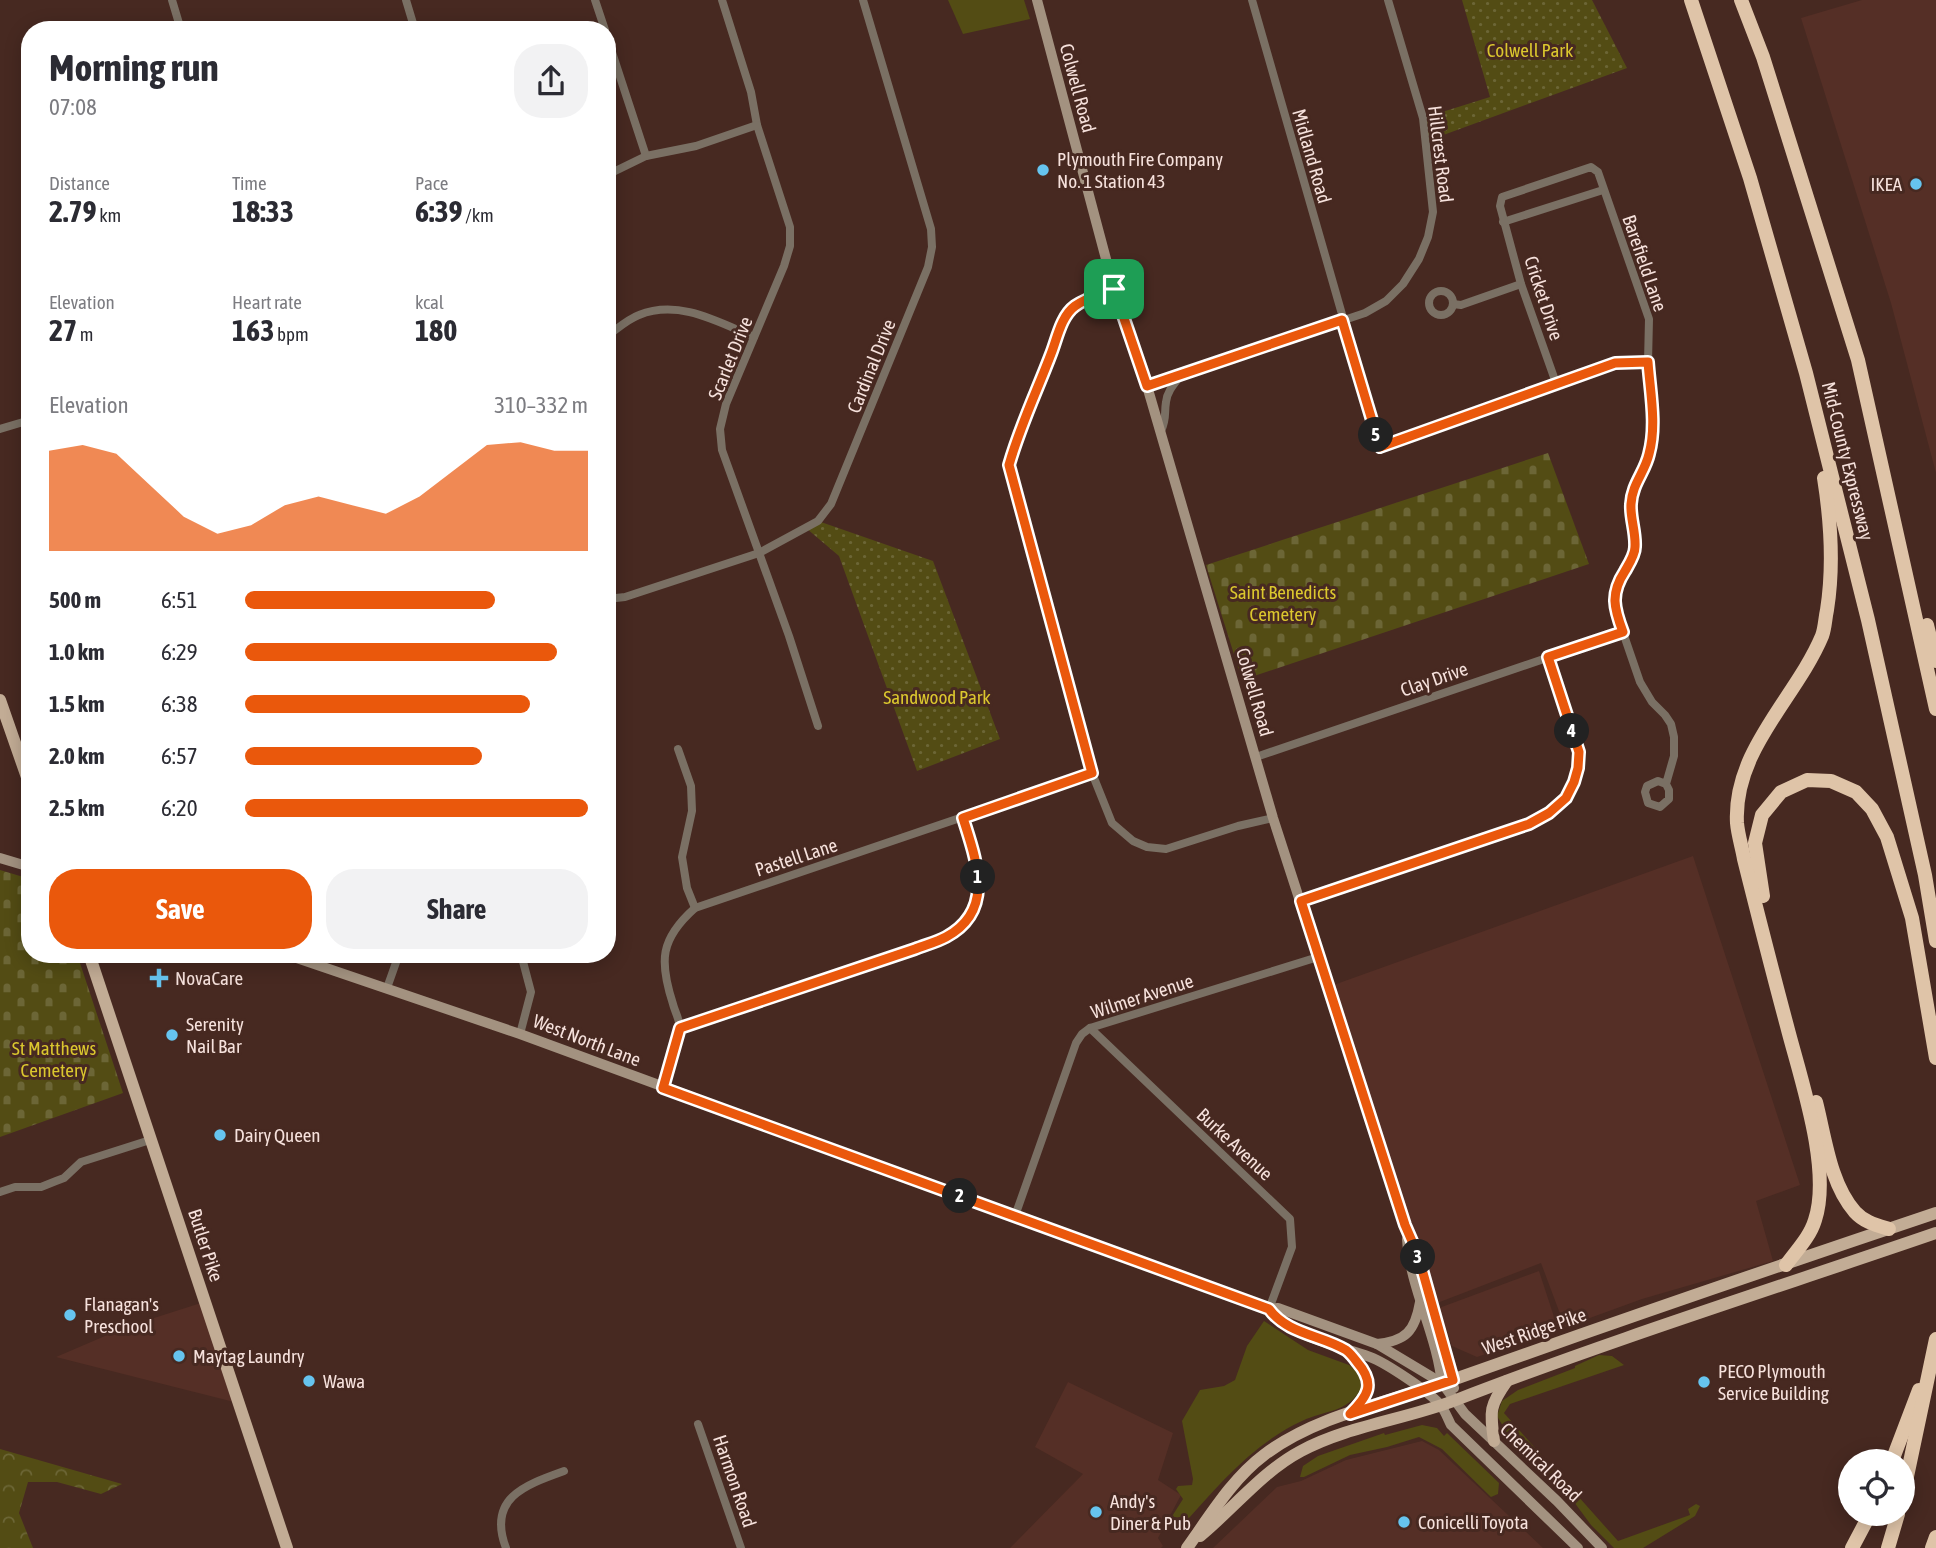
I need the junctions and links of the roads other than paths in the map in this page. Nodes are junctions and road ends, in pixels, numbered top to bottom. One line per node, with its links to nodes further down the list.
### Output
1 (172, 0): 11 (street)
2 (406, 0): 12 (street)
3 (595, 0): 13 (street)
4 (722, 0): 15 (street, Scarlet Drive)
5 (863, 0): 35 (street, Cardinal Drive)
6 (1037, 0): 21 (main road, Colwell Road)
7 (1252, 0): 23 (street, Midland Road)
8 (1388, 0): 23 (street, Hillcrest Road)
9 (1690, 0): 28 (highway, Mid-County Expressway)
10 (1741, 0): 26 (highway, Mid-County Expressway)
11 (178, 21)
12 (412, 21)
13 (602, 21)
14 (616, 64): 16 (street)
15 (757, 125): 16 (street); 25 (street, Scarlet Drive)
16 (646, 156): 17 (street)
17 (616, 171)
18 (1603, 190): 19 (street); 19 (street); 27 (street, Barefield Lane)
19 (1503, 222): 20 (street, Cricket Drive)
20 (1521, 284): 22 (street); 30 (street, Cricket Drive)
21 (1114, 289): 31 (main road, Colwell Road); 46 (street)
22 (1453, 304)
23 (1342, 320): 29 (street, Hillcrest Road); 30 (street, Midland Road)
24 (616, 330): 25 (street)
25 (754, 337): 35 (street, Scarlet Drive)
26 (1858, 360): 39 (highway); 41 (highway, Mid-County Expressway)
27 (1648, 362): 30 (street); 37 (street, Barefield Lane)
28 (1806, 373): 54 (highway, Mid-County Expressway); 73 (highway)
29 (1181, 375): 31 (street, Hillcrest Road); 34 (street)
30 (1556, 383)
31 (1147, 386): 34 (main road, Colwell Road)
32 (21, 423): 33 (street)
33 (0, 429)
34 (1161, 431): 44 (main road, Colwell Road)
35 (759, 553): 36 (street, Cardinal Drive); 42 (street, Scarlet Drive)
36 (616, 598)
37 (1623, 632): 38 (street, Clay Drive); 47 (street, Barefield Lane)
38 (1548, 657): 44 (street, Clay Drive); 52 (street)
39 (1936, 661)
40 (0, 701): 45 (main road)
41 (1936, 709)
42 (818, 726)
43 (678, 749): 53 (street)
44 (1256, 757): 49 (main road, Colwell Road)
45 (21, 760)
46 (1092, 773): 48 (street, Pastell Lane); 49 (street)
47 (1666, 784)
48 (963, 818): 53 (street, Pastell Lane); 61 (street)
49 (1273, 818): 52 (main road, Colwell Road)
50 (0, 858): 51 (main road)
51 (21, 864)
52 (1301, 901): 55 (main road, Colwell Road)
53 (695, 908): 61 (street, Pastell Lane)
54 (1936, 941)
55 (1318, 957): 62 (street, Wilmer Avenue); 70 (main road, Colwell Road)
56 (92, 963): 66 (main road, Butler Pike)
57 (312, 963): 60 (main road, West North Lane)
58 (396, 963): 60 (street)
59 (523, 963): 63 (street)
60 (387, 988): 63 (main road, West North Lane)
61 (680, 1028): 65 (street)
62 (1090, 1028): 69 (street, Wilmer Avenue); 75 (street, Burke Avenue)
63 (520, 1034): 65 (main road, West North Lane)
64 (1936, 1058): 71 (highway)
65 (663, 1088): 69 (main road, West North Lane)
66 (150, 1140): 67 (street); 93 (main road, Butler Pike)
67 (0, 1192)
68 (1936, 1213): 71 (main road, West Ridge Pike)
69 (1015, 1216): 75 (main road, West North Lane)
70 (1407, 1229): 74 (main road, Colwell Road); 80 (main road, Colwell Road)
71 (1889, 1229): 73 (main road, West Ridge Pike)
72 (1936, 1233): 79 (main road, West Ridge Pike)
73 (1786, 1265): 80 (main road, West Ridge Pike)
74 (1420, 1300): 76 (main road); 80 (main road, Colwell Road)
75 (1269, 1309): 76 (main road, West North Lane); 78 (main road, West North Lane)
76 (1377, 1344): 80 (main road, West North Lane)
77 (1935, 1346): 87 (highway); 88 (highway)
78 (1348, 1351): 81 (main road, West North Lane); 84 (main road)
79 (1507, 1381): 82 (main road, West Ridge Pike); 86 (main road)
80 (1447, 1382): 81 (main road, West Ridge Pike); 82 (main road, West North Lane); 83 (main road)
81 (1423, 1390): 83 (main road, West North Lane); 84 (main road, West Ridge Pike)
82 (1456, 1400): 83 (main road, West Ridge Pike); 86 (main road, Chemical Road)
83 (1441, 1405): 96 (main road, West Ridge Pike); 97 (main road, Chemical Road)
84 (1350, 1414): 96 (main road, West Ridge Pike)
85 (698, 1424): 95 (street, Harmon Road)
86 (1494, 1441): 98 (main road, Chemical Road)
87 (1896, 1449)
88 (1913, 1449)
89 (565, 1471): 94 (street)
90 (1864, 1526): 99 (highway)
91 (1894, 1526): 100 (highway)
92 (1936, 1537): 101 (highway)
93 (287, 1548)
94 (506, 1548)
95 (741, 1548)
96 (1187, 1548)
97 (1578, 1548)
98 (1602, 1548)
99 (1852, 1548)
100 (1888, 1548)
101 (1932, 1548)

